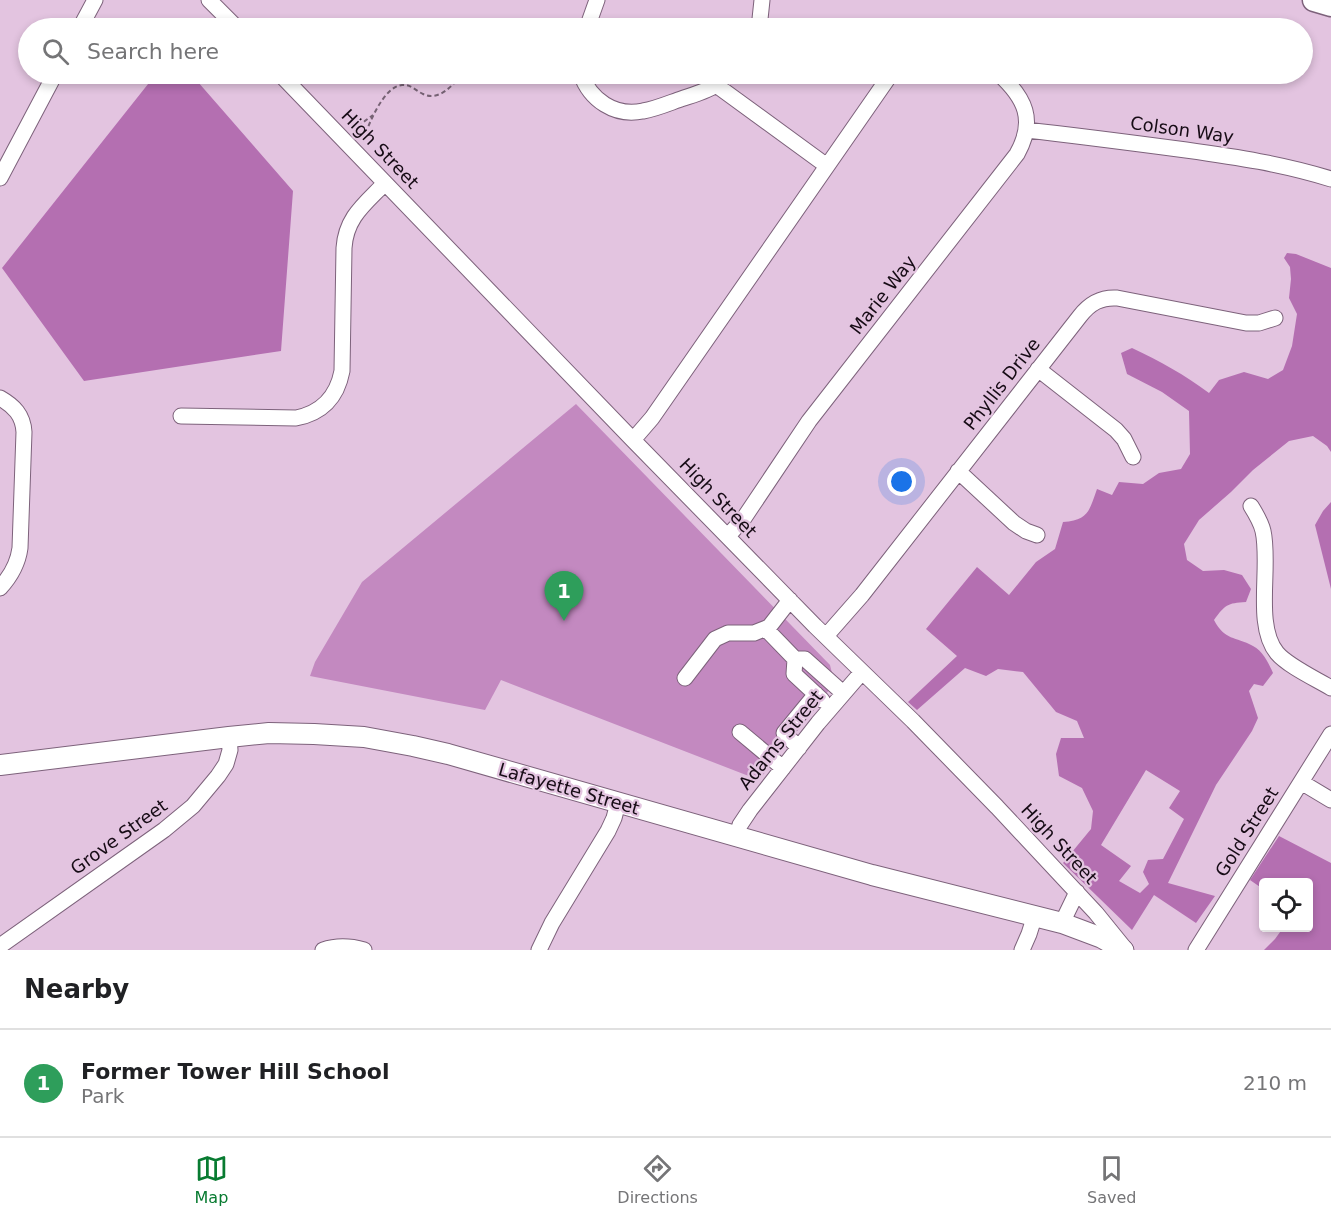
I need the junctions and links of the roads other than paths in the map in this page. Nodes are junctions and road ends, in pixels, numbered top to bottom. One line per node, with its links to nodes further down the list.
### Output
1 (95, 0): 7 (street)
2 (209, 0): 8 (street)
3 (597, 0): 9 (street)
4 (762, 0): 10 (street)
5 (1314, 0): 6 (highway)
6 (1331, 5)
7 (85, 18)
8 (227, 18)
9 (591, 18)
10 (760, 18)
11 (50, 84): 20 (street)
12 (290, 84): 22 (street, High Street)
13 (586, 84): 14 (street)
14 (710, 84)
15 (727, 84): 19 (street)
16 (884, 84): 19 (street)
17 (1009, 84): 18 (street)
18 (1026, 130): 21 (street, Colson Way); 32 (street, Marie Way)
19 (827, 166): 27 (street)
20 (0, 178)
21 (1331, 179)
22 (385, 183): 26 (street); 27 (street, High Street)
23 (1275, 318): 24 (street, Phyllis Drive)
24 (1038, 369): 28 (street); 29 (street, Phyllis Drive)
25 (0, 398): 33 (street)
26 (181, 416)
27 (633, 440): 32 (street, High Street)
28 (1133, 457)
29 (958, 471): 31 (street); 36 (street, Phyllis Drive)
30 (1251, 506): 40 (street)
31 (1037, 535)
32 (728, 536): 34 (street, High Street)
33 (0, 588)
34 (790, 600): 35 (street); 36 (street, High Street)
35 (766, 629): 37 (street); 39 (street)
36 (826, 636): 38 (street, High Street)
37 (795, 659): 41 (street); 42 (street)
38 (862, 672): 41 (street, Adams Street); 54 (street, High Street)
39 (685, 678)
40 (1331, 688)
41 (843, 693): 43 (street, Adams Street)
42 (816, 694): 43 (street); 47 (street)
43 (831, 708): 47 (street, Adams Street)
44 (741, 732): 49 (street)
45 (1331, 734): 50 (street, Gold Street)
46 (229, 737): 48 (main road, Lafayette Street); 52 (main road, Lafayette Street); 57 (street, Grove Street)
47 (799, 748): 49 (street, Adams Street)
48 (0, 765)
49 (783, 768): 53 (street, Adams Street)
50 (1301, 782): 51 (street); 63 (street, Gold Street)
51 (1331, 800)
52 (618, 803): 53 (main road, Lafayette Street); 60 (street)
53 (736, 837): 55 (main road, Lafayette Street)
54 (1077, 892): 56 (street); 62 (street, High Street)
55 (1035, 915): 56 (main road, Lafayette Street); 61 (street)
56 (1062, 923): 62 (main road, Lafayette Street)
57 (0, 946)
58 (323, 950): 59 (street)
59 (364, 950)
60 (539, 950)
61 (1022, 950)
62 (1124, 950)
63 (1196, 950)

